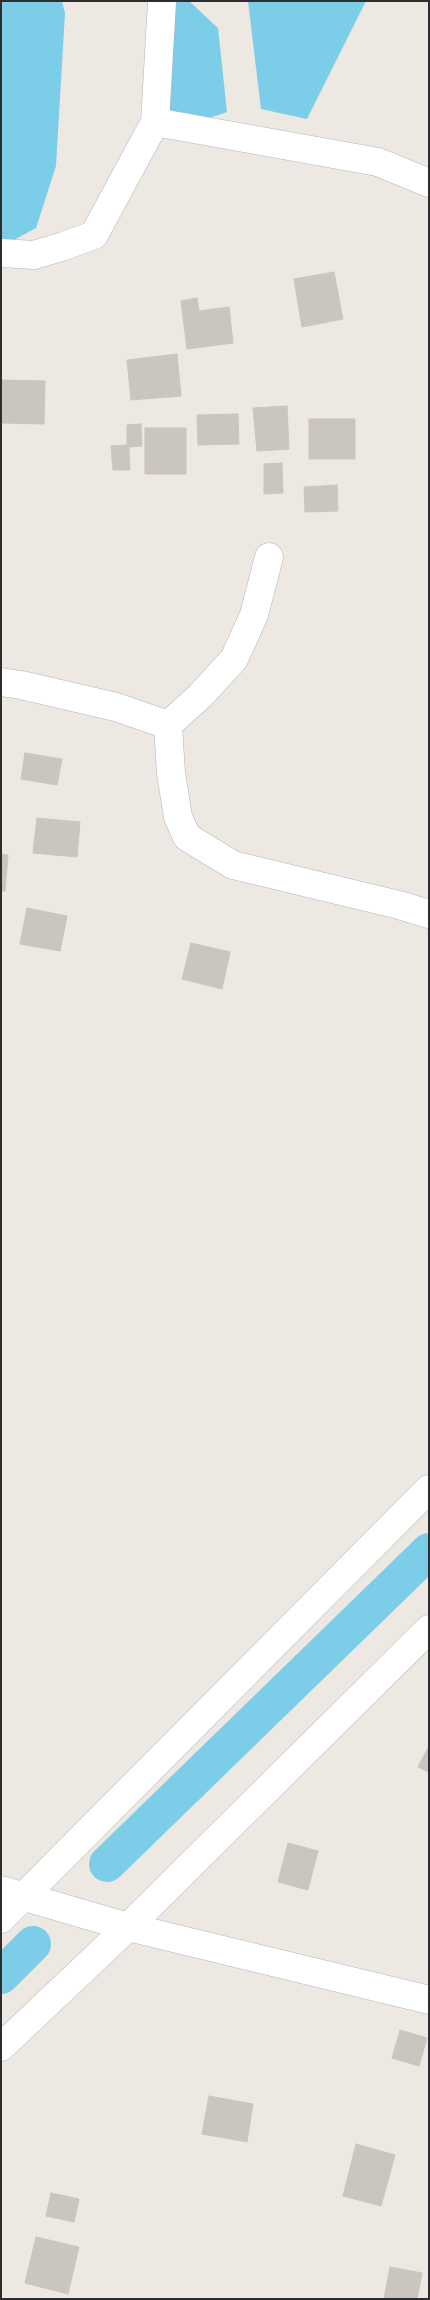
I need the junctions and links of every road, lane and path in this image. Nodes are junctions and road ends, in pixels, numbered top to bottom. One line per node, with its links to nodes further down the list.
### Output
1 (162, 1): 2 (street)
2 (155, 122): 3 (street); 4 (street)
3 (429, 183)
4 (1, 253)
5 (269, 557): 7 (street)
6 (1, 682): 7 (street)
7 (168, 725): 8 (street)
8 (429, 914)
9 (429, 1489): 11 (street)
10 (429, 1629): 13 (street)
11 (13, 1893): 12 (street); 13 (street)
12 (1, 1918)
13 (128, 1927): 14 (street); 15 (street)
14 (429, 2000)
15 (1, 2047)

